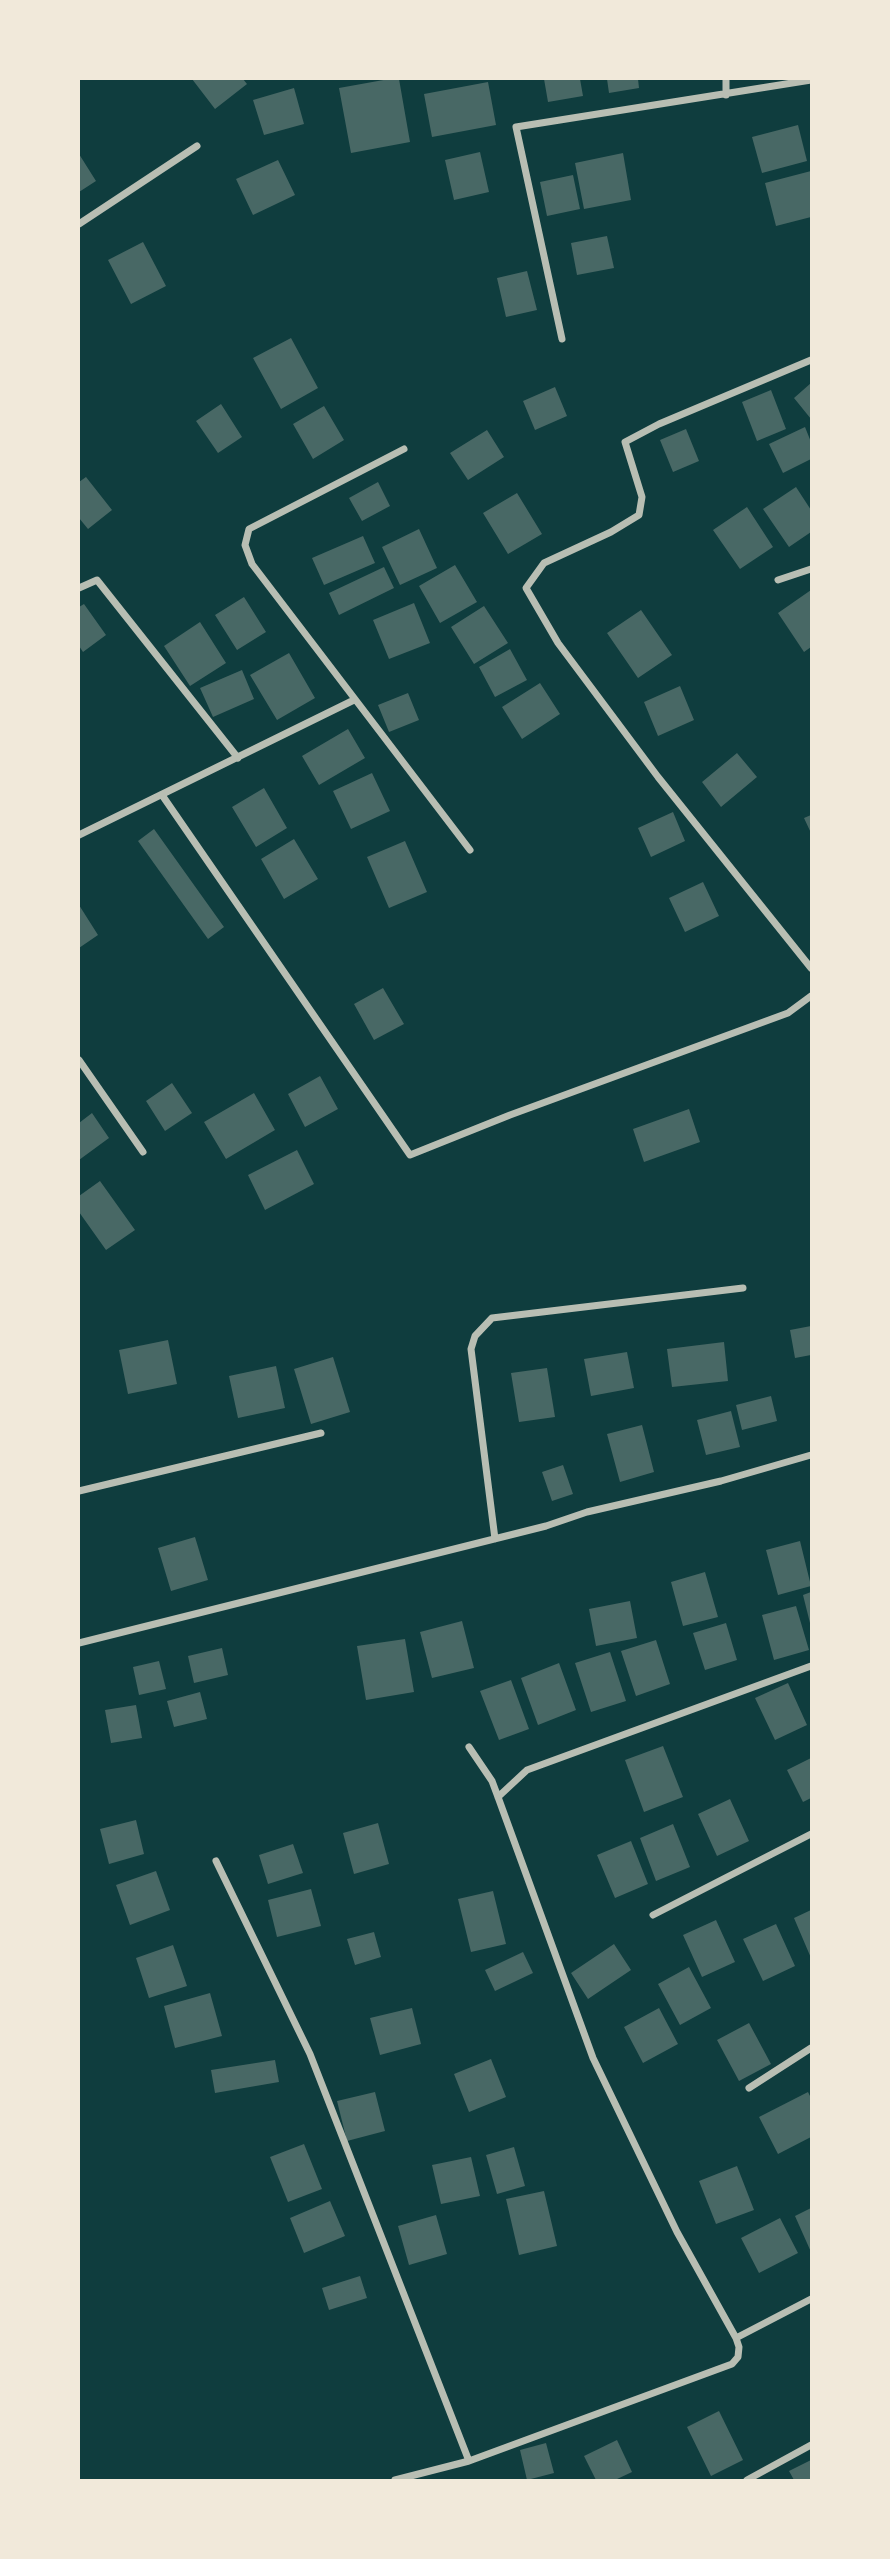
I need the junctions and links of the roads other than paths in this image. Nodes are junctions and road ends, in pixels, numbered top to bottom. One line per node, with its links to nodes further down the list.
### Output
1 (726, 79): 3 (street)
2 (811, 80): 3 (street)
3 (726, 94): 6 (street)
4 (197, 146): 5 (street)
5 (79, 225)
6 (562, 340)
7 (811, 360): 17 (street)
8 (404, 449): 12 (street)
9 (811, 569): 10 (street)
10 (778, 580)
11 (79, 588): 13 (street)
12 (354, 701): 13 (street); 16 (street)
13 (237, 758): 14 (street)
14 (162, 795): 15 (street); 18 (street)
15 (79, 835)
16 (470, 850)
17 (811, 968)
18 (811, 996)
19 (79, 1060): 20 (street)
20 (143, 1152)
21 (743, 1288): 25 (street)
22 (321, 1433): 24 (street)
23 (811, 1455): 25 (street)
24 (79, 1491)
25 (495, 1539): 26 (street)
26 (79, 1643)
27 (811, 1666): 29 (street)
28 (469, 1747): 29 (street)
29 (498, 1797): 36 (street)
30 (811, 1834): 32 (street)
31 (216, 1861): 38 (street)
32 (653, 1915)
33 (811, 2048): 34 (street)
34 (749, 2088)
35 (811, 2299): 36 (street)
36 (736, 2338): 38 (street)
37 (811, 2445): 40 (street)
38 (469, 2461): 39 (street)
39 (395, 2480)
40 (747, 2480)

